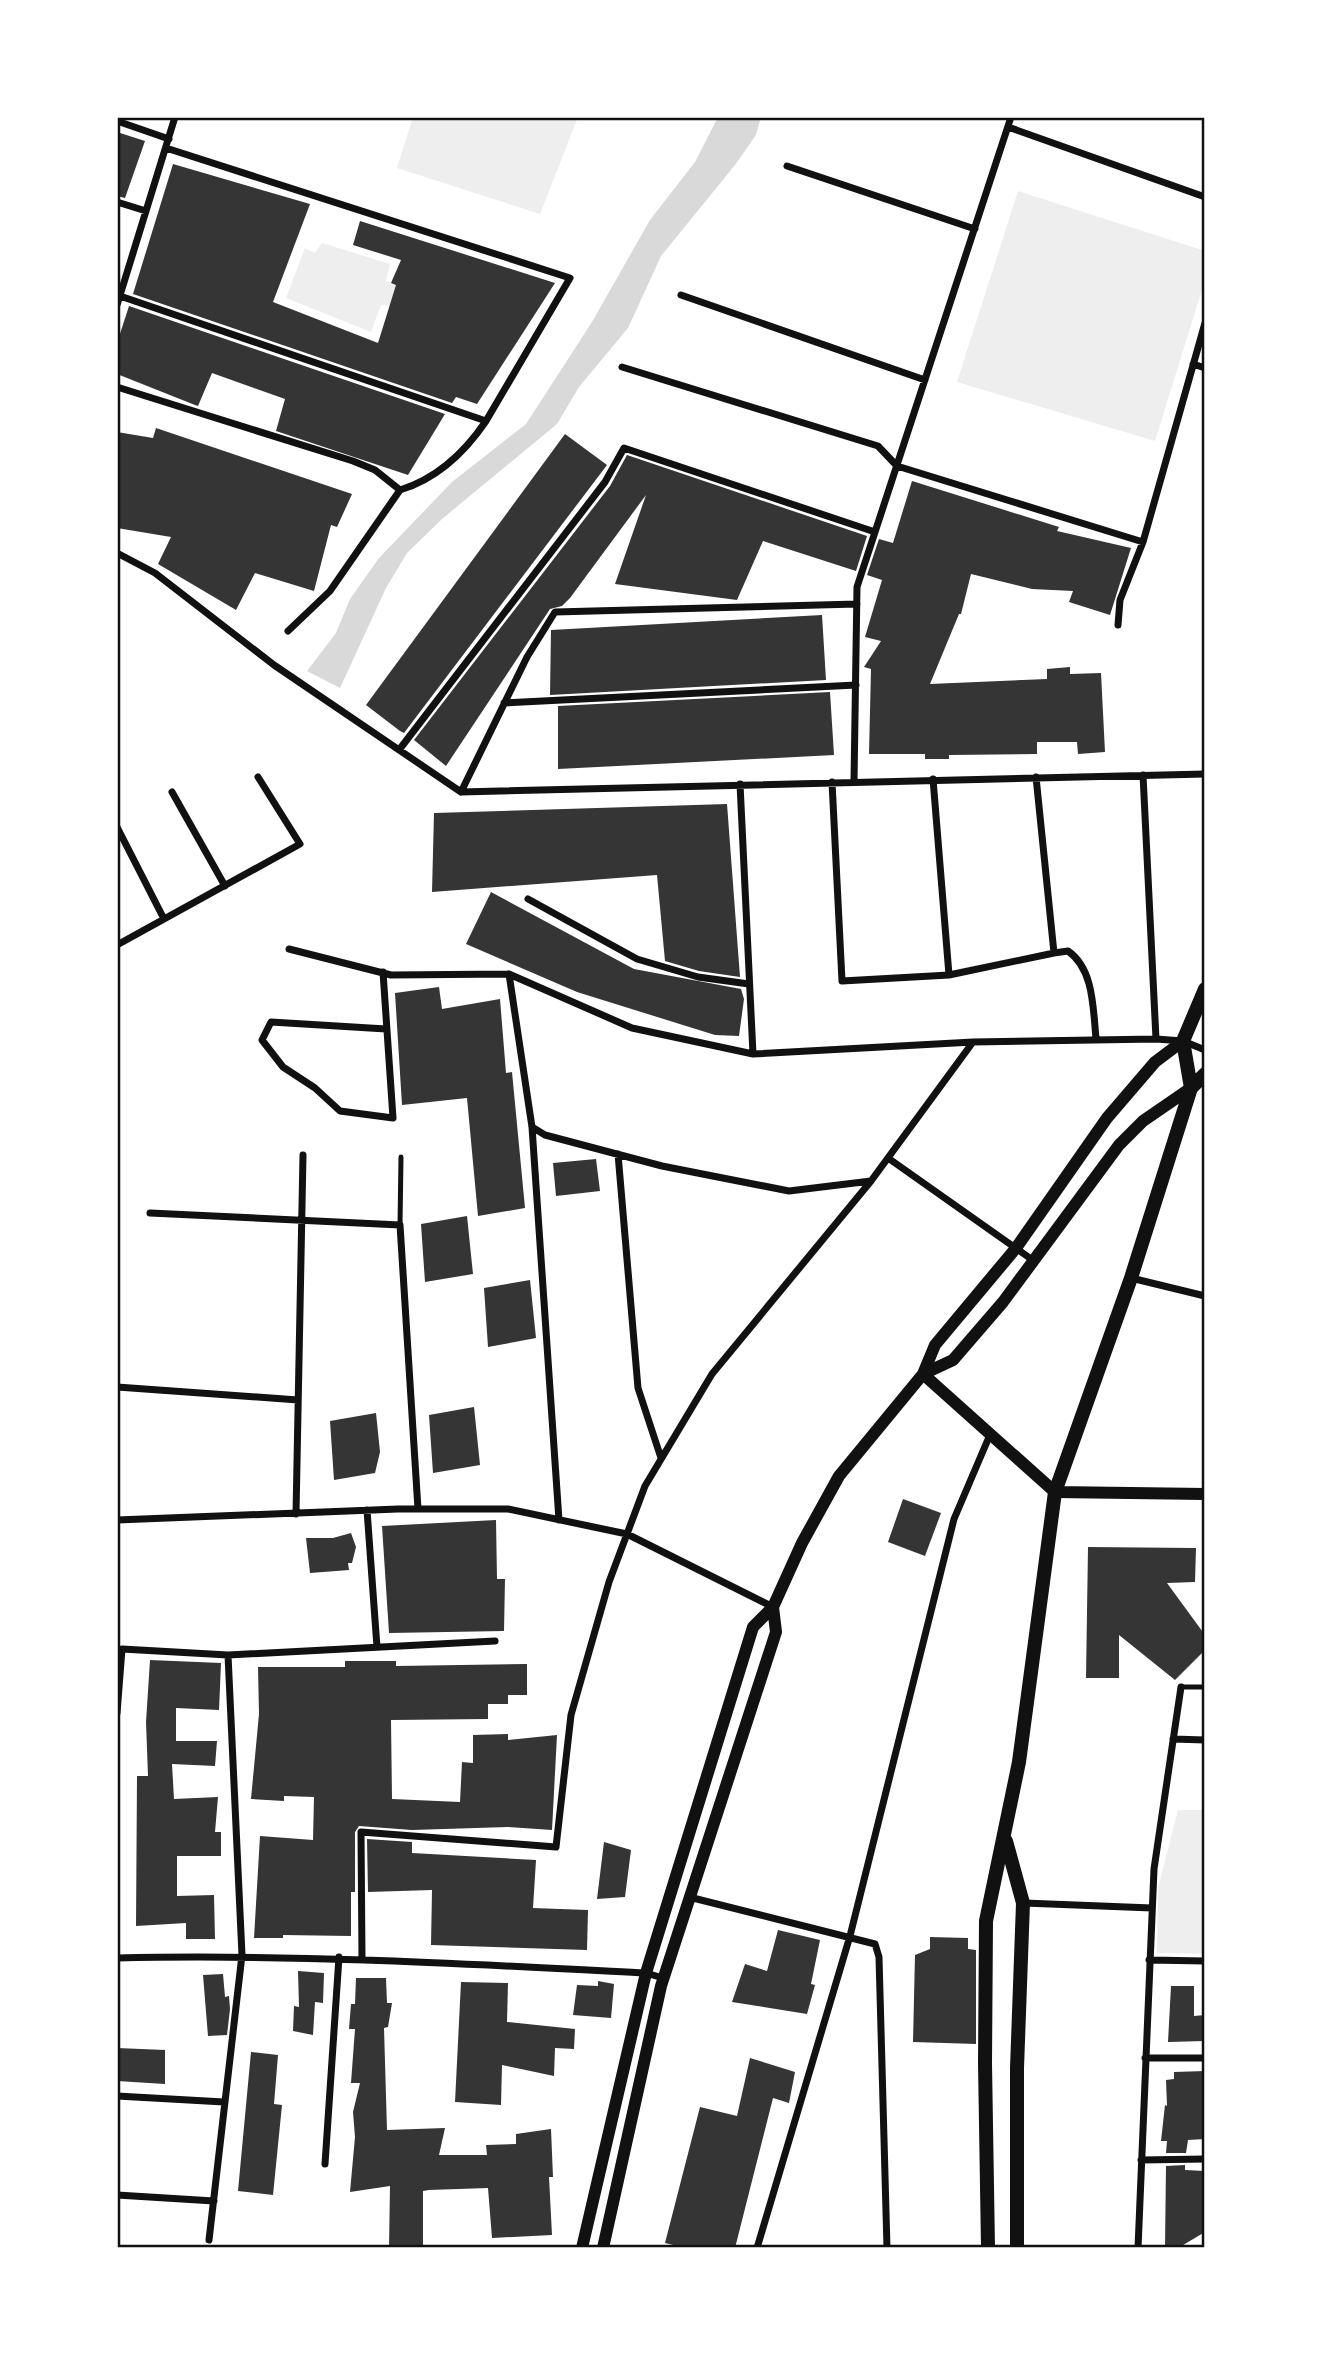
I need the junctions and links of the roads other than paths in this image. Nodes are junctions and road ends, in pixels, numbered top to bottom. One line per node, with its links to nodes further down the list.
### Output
1 (175, 117): 5 (street)
2 (1011, 117): 4 (street)
3 (117, 121): 5 (street)
4 (1008, 127): 8 (street); 11 (street)
5 (169, 139): 6 (street)
6 (166, 148): 10 (street); 21 (street)
7 (787, 166): 11 (street)
8 (1205, 197)
9 (117, 202): 10 (street)
10 (146, 211): 13 (street)
11 (975, 229): 19 (street)
12 (681, 295): 19 (street)
13 (120, 296): 14 (street); 21 (street)
14 (117, 305)
15 (1205, 323): 16 (street)
16 (1193, 365): 18 (street); 25 (street)
17 (622, 367): 22 (street)
18 (1205, 368)
19 (925, 380): 22 (street)
20 (117, 387): 23 (street)
21 (486, 421): 23 (street)
22 (897, 466): 24 (street); 25 (street)
23 (400, 490): 29 (street)
24 (875, 532): 27 (street); 32 (street)
25 (1143, 542): 28 (street)
26 (117, 553): 32 (street)
27 (857, 604): 30 (street); 31 (street)
28 (1118, 625)
29 (288, 631)
30 (856, 685): 31 (street); 38 (street)
31 (504, 703): 42 (street)
32 (399, 750): 42 (street)
33 (1205, 774): 34 (street)
34 (1143, 775): 36 (street); 57 (street)
35 (258, 777): 44 (street)
36 (1036, 777): 37 (street); 49 (street)
37 (933, 779): 38 (street); 52 (street)
38 (854, 781): 39 (street)
39 (832, 782): 40 (street); 52 (street)
40 (740, 784): 42 (street); 53 (street)
41 (172, 792): 44 (street)
42 (461, 792)
43 (117, 827): 46 (street)
44 (225, 886): 46 (street)
45 (528, 899): 53 (street)
46 (164, 919): 47 (street)
47 (117, 946)
48 (289, 949): 50 (street)
49 (1054, 953): 52 (street); 56 (street)
50 (383, 972): 51 (street); 55 (street)
51 (509, 974): 61 (street); 64 (street)
52 (949, 975)
53 (750, 984): 61 (street)
54 (1205, 989): 58 (main road)
55 (386, 1029): 55 (street)
56 (1096, 1038): 57 (street); 59 (street)
57 (1156, 1039): 58 (street)
58 (1183, 1041): 60 (street); 63 (main road); 73 (street)
59 (973, 1042): 61 (street); 68 (street)
60 (1205, 1050)
61 (753, 1054)
62 (1205, 1074): 63 (main road)
63 (1191, 1088): 74 (street); 75 (main road)
64 (532, 1127): 65 (street); 88 (street)
65 (618, 1154): 69 (street); 81 (street)
66 (303, 1155): 71 (street)
67 (401, 1157): 72 (lane)
68 (888, 1158): 69 (street); 73 (street)
69 (871, 1181): 81 (street)
70 (150, 1213): 71 (street)
71 (301, 1220): 72 (street); 79 (street)
72 (400, 1225): 84 (street)
73 (1016, 1248): 74 (street); 77 (street)
74 (1034, 1261): 77 (street)
75 (1131, 1278): 76 (street); 82 (main road)
76 (1205, 1296)
77 (923, 1374): 80 (street); 90 (street)
78 (117, 1387): 79 (street)
79 (298, 1400): 86 (street)
80 (989, 1437): 82 (street); 103 (street)
81 (662, 1458): 89 (street)
82 (1055, 1492): 83 (street); 99 (main road)
83 (1205, 1494)
84 (418, 1509): 85 (street); 88 (street)
85 (367, 1510): 86 (street); 92 (street)
86 (296, 1514): 87 (street)
87 (117, 1520)
88 (559, 1520): 89 (street)
89 (627, 1534): 90 (street); 107 (street)
90 (773, 1607): 100 (street); 110 (street)
91 (495, 1641): 92 (street)
92 (377, 1647): 93 (street)
93 (228, 1655): 96 (street); 104 (street)
94 (1181, 1687): 95 (lane); 97 (street)
95 (1205, 1687)
96 (117, 1713)
97 (1173, 1739): 98 (street); 102 (street)
98 (1205, 1740)
99 (1005, 1837): 101 (main road); 126 (main road)
100 (688, 1897): 103 (street); 111 (street)
101 (1023, 1903): 102 (street); 127 (main road)
102 (1152, 1908): 108 (street)
103 (850, 1936): 124 (street); 125 (street)
104 (242, 1955): 105 (street); 106 (street); 115 (street)
105 (339, 1957): 107 (street); 118 (street)
106 (117, 1958)
107 (362, 1958): 110 (street)
108 (1149, 1960): 109 (street); 112 (street)
109 (1205, 1961)
110 (646, 1973): 111 (street); 122 (street)
111 (663, 1978): 123 (street)
112 (1145, 2058): 113 (street); 117 (street)
113 (1205, 2058)
114 (117, 2096): 115 (street)
115 (224, 2102): 120 (street)
116 (1205, 2158): 117 (street)
117 (1142, 2160): 128 (street)
118 (325, 2164)
119 (117, 2194): 120 (street)
120 (214, 2201): 121 (street)
121 (209, 2240)
122 (582, 2248)
123 (603, 2248)
124 (757, 2248)
125 (887, 2248)
126 (988, 2248)
127 (1017, 2248)
128 (1138, 2248)

